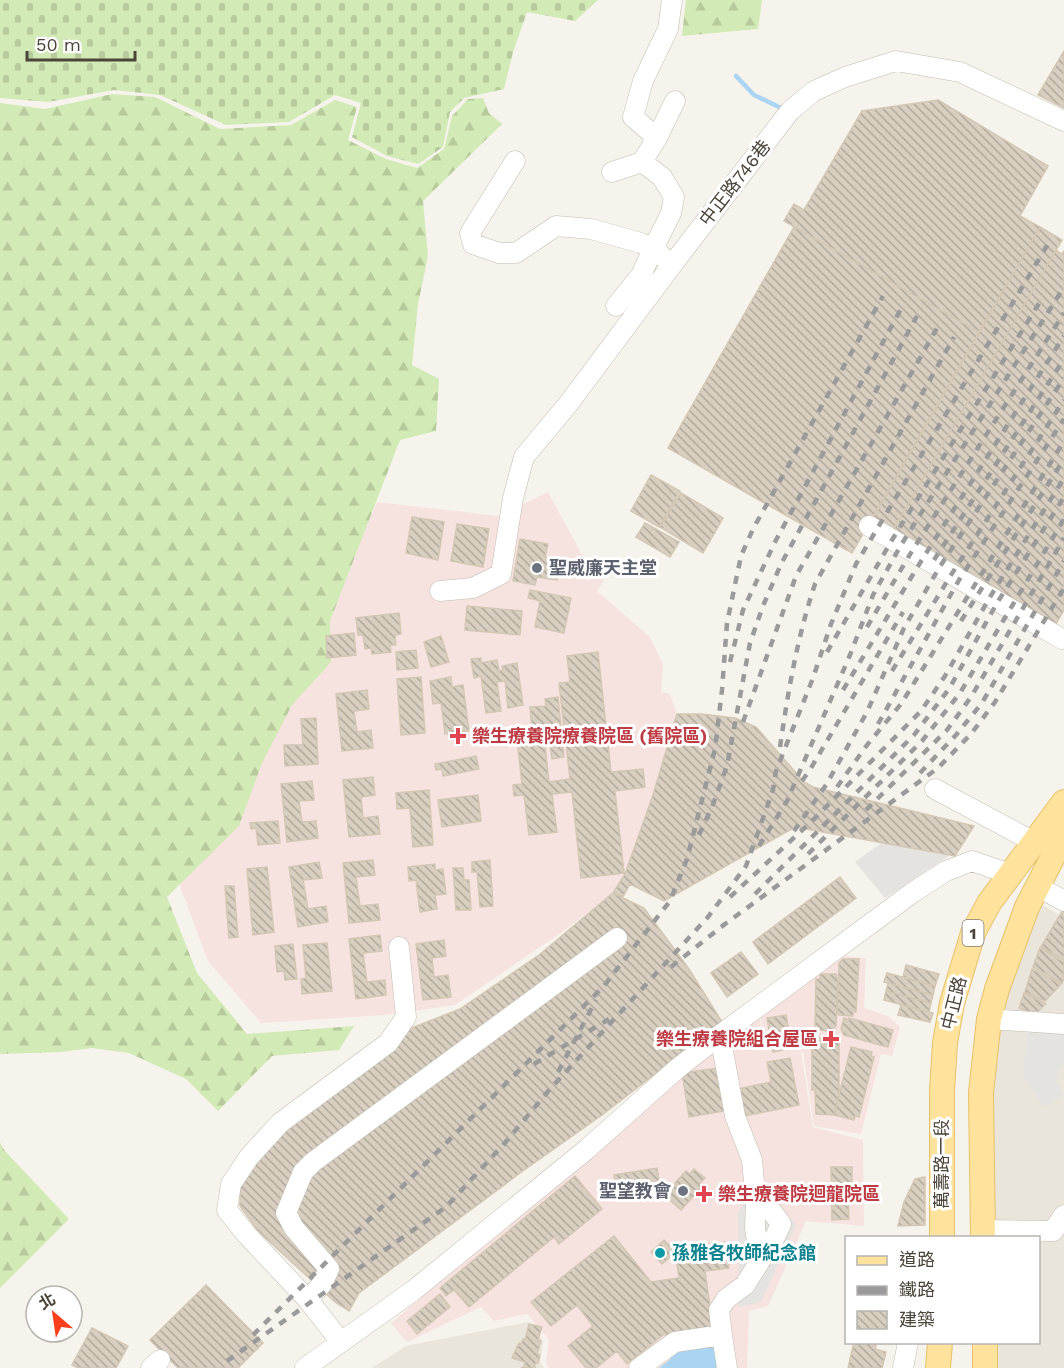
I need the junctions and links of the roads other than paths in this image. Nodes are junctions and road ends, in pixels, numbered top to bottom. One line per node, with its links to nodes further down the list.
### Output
1 (672, 0): 4 (lane)
2 (675, 101): 4 (lane)
3 (1064, 122): 9 (lane, 中正路746巷)
4 (657, 138): 6 (lane)
5 (515, 161): 8 (lane)
6 (642, 162): 7 (lane); 8 (lane)
7 (612, 172)
8 (653, 249): 9 (lane); 10 (lane)
9 (672, 265): 12 (lane, 中正路746巷)
10 (616, 306)
11 (869, 526): 13 (lane)
12 (440, 591)
13 (1062, 639)
14 (935, 789): 17 (lane)
15 (1064, 801): 17 (main road, 中正路 / 1)
16 (1064, 835): 19 (main road, 1)
17 (1034, 842): 18 (main road, 中正路 / 1)
18 (1010, 874): 19 (main road); 25 (lane); 26 (main road, 中正路 / 1)
19 (1037, 886): 20 (lane); 23 (main road, 1)
20 (1064, 901)
21 (617, 938): 30 (lane)
22 (399, 947): 30 (lane)
23 (989, 1019): 24 (lane); 28 (main road, 1)
24 (1064, 1024)
25 (720, 1035): 31 (lane); 32 (lane)
26 (942, 1090): 29 (main road, 萬壽路一段 / 1)
27 (1060, 1228): 28 (lane)
28 (983, 1234)
29 (942, 1236)
30 (308, 1300): 32 (lane)
31 (722, 1335): 37 (lane); 38 (lane)
32 (341, 1342): 36 (lane)
33 (908, 1344): 39 (lane)
34 (940, 1344): 40 (main road)
35 (986, 1344): 41 (main road)
36 (305, 1368)
37 (639, 1368)
38 (727, 1368)
39 (903, 1368)
40 (938, 1368)
41 (985, 1368)

